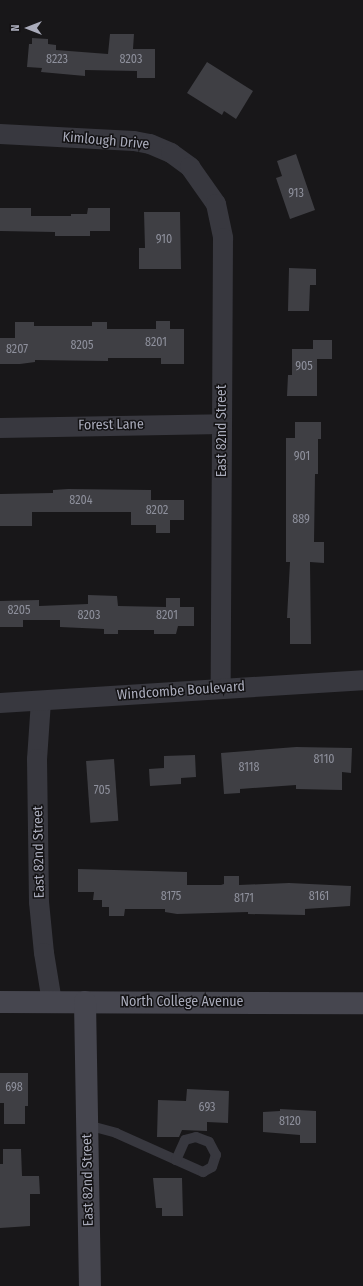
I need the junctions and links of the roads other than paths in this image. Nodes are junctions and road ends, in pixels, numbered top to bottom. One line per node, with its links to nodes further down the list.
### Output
1 (0, 134): 2 (street, Kimlough Drive)
2 (200, 178): 3 (street, East 82nd Street)
3 (222, 424): 4 (street, Forest Lane); 6 (street, East 82nd Street)
4 (0, 428)
5 (363, 680): 6 (street, Windcombe Boulevard)
6 (221, 688): 7 (street, Windcombe Boulevard)
7 (41, 701): 8 (street, Windcombe Boulevard); 10 (street, East 82nd Street)
8 (0, 703)
9 (0, 1002): 10 (main road, North College Avenue)
10 (52, 1002): 11 (main road, North College Avenue)
11 (85, 1002): 12 (main road, North College Avenue); 13 (main road, East 82nd Street)
12 (363, 1003)
13 (87, 1125): 14 (lane); 15 (main road, East 82nd Street)
14 (176, 1160)
15 (90, 1286)

